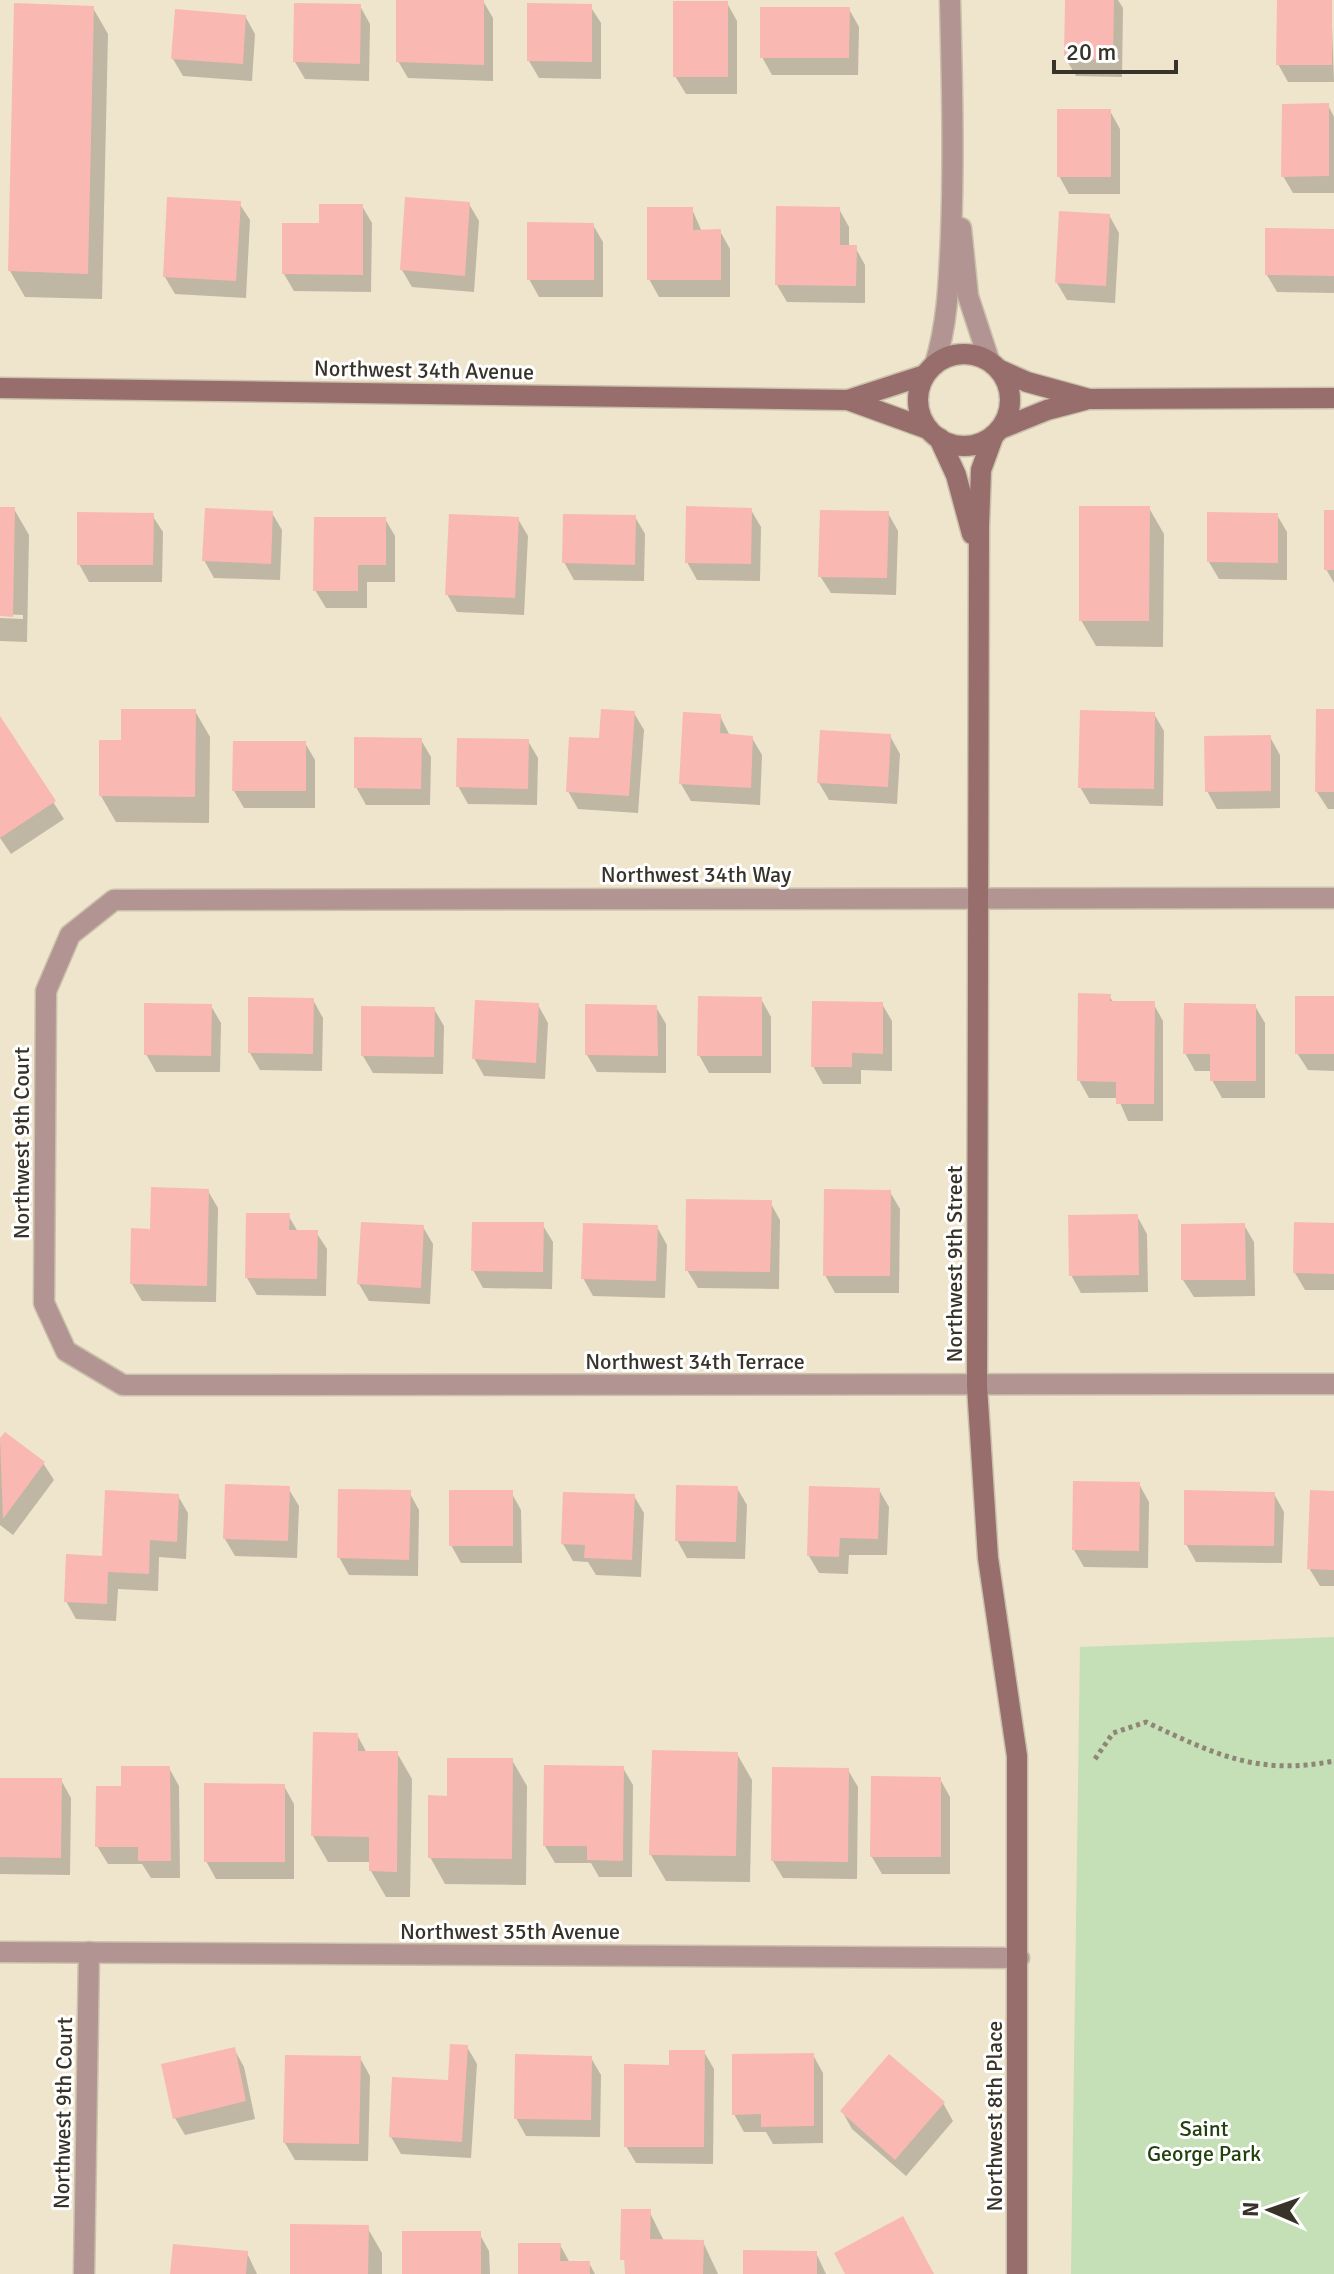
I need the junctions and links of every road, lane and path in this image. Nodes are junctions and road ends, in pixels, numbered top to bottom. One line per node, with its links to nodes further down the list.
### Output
1 (950, 0): 2 (street)
2 (953, 177): 3 (street); 4 (street)
3 (995, 365): 4 (street); 7 (street); 9 (street)
4 (930, 369): 8 (street, Northwest 34th Avenue); 10 (street)
5 (0, 388): 8 (street, Northwest 34th Avenue)
6 (1334, 398): 7 (street)
7 (1089, 399): 9 (street)
8 (848, 400): 10 (street, Northwest 34th Avenue)
9 (996, 433): 10 (street); 11 (street, Northwest 9th Street)
10 (933, 434): 11 (street, Northwest 9th Street)
11 (981, 569): 12 (street, Northwest 9th Street)
12 (979, 897): 13 (street, Northwest 34th Way); 14 (street, Northwest 34th Way); 17 (street, Northwest 9th Street)
13 (1334, 898)
14 (70, 935): 15 (street, Northwest 9th Court)
15 (66, 1351): 17 (street, Northwest 34th Terrace)
16 (1334, 1384): 17 (street, Northwest 34th Terrace)
17 (977, 1386): 22 (street, Northwest 9th Street)
18 (1095, 1759): 19 (path)
19 (1334, 1761)
20 (0, 1952): 21 (street, Northwest 35th Avenue)
21 (89, 1952): 22 (street, Northwest 35th Avenue); 23 (street, Northwest 9th Court)
22 (1019, 1958): 24 (street, Northwest 8th Place)
23 (84, 2274)
24 (1017, 2274)

